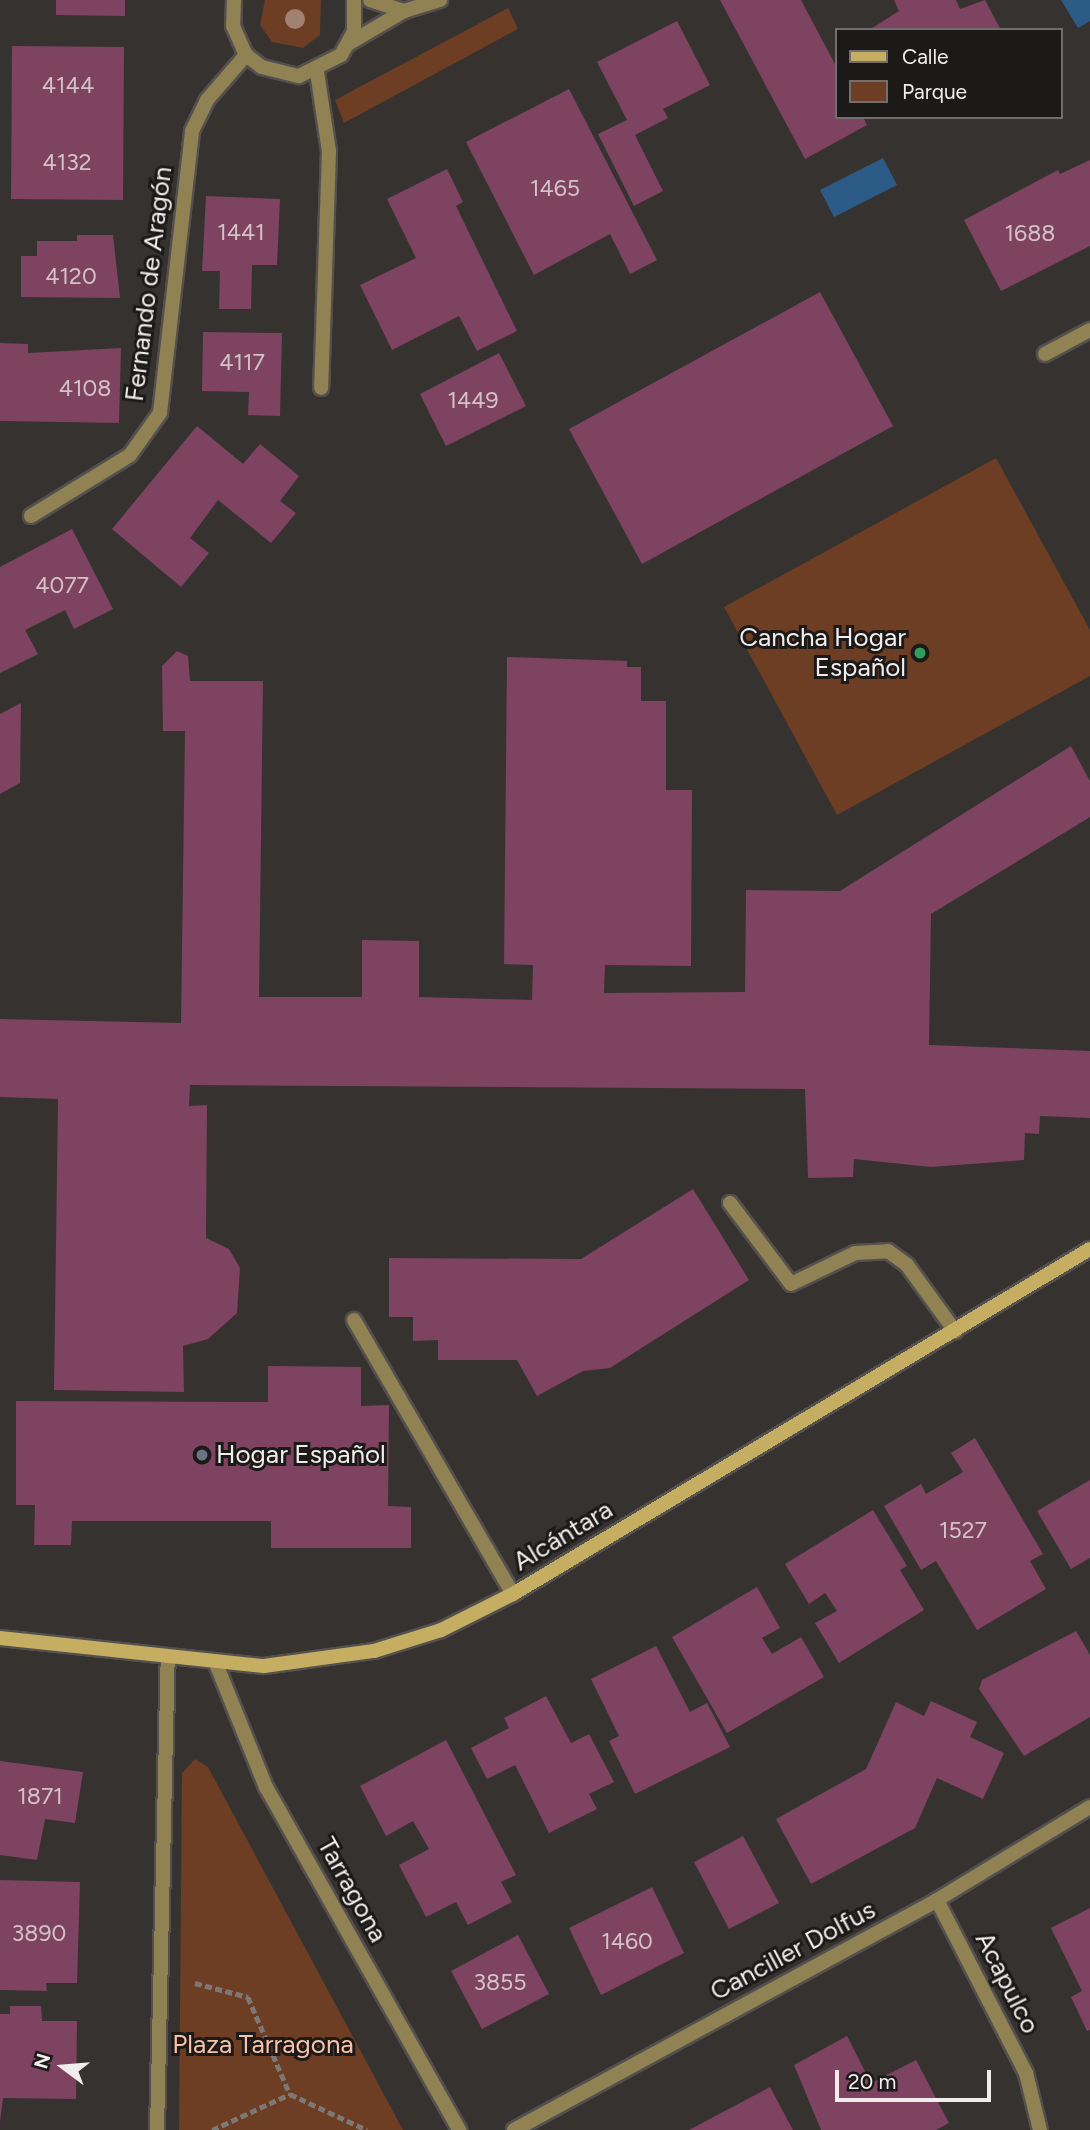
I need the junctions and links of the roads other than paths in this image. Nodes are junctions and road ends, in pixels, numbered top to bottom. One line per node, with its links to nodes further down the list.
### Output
1 (234, 0): 7 (street)
2 (354, 0): 6 (street)
3 (370, 0): 5 (street)
4 (440, 0): 5 (street)
5 (404, 11): 6 (street)
6 (348, 44): 8 (street)
7 (246, 55): 8 (street); 12 (street, Fernando de Aragón)
8 (317, 72): 11 (street)
9 (1090, 330): 10 (street)
10 (1045, 354)
11 (321, 388)
12 (31, 516)
13 (730, 1203): 16 (street)
14 (1090, 1250): 16 (street, Alcántara)
15 (354, 1320): 17 (street)
16 (955, 1331): 17 (street, Alcántara)
17 (513, 1594): 20 (street, Alcántara)
18 (0, 1638): 19 (street, Alcántara)
19 (168, 1661): 20 (street, Alcántara); 23 (street)
20 (218, 1666): 24 (street, Tarragona)
21 (1090, 1807): 22 (street, Canciller Dolfus)
22 (937, 1900): 25 (street, Canciller Dolfus); 26 (street, Acapulco)
23 (157, 2130)
24 (460, 2130)
25 (514, 2130)
26 (1040, 2130)

